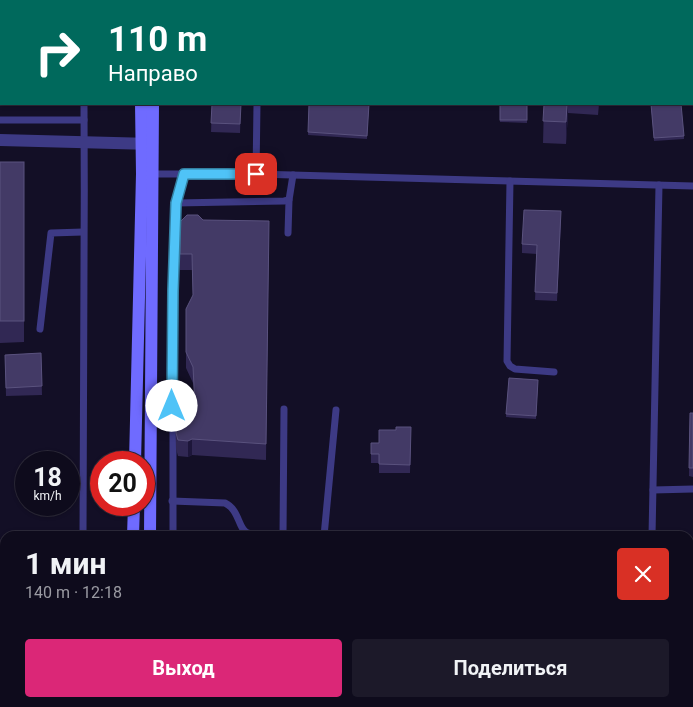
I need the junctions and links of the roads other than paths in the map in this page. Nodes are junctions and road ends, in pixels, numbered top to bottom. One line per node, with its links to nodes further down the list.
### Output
1 (84, 105): 6 (lane)
2 (141, 105): 9 (main road)
3 (153, 105): 9 (main road)
4 (257, 105): 12 (lane)
5 (0, 120): 6 (lane)
6 (84, 120): 8 (lane)
7 (0, 140): 8 (street)
8 (85, 143): 9 (street); 19 (lane)
9 (147, 144): 10 (main road)
10 (147, 174): 11 (lane); 25 (main road); 32 (main road)
11 (184, 174): 12 (lane); 18 (lane)
12 (256, 174): 13 (lane)
13 (293, 175): 14 (lane); 17 (lane)
14 (510, 181): 15 (lane); 22 (lane)
15 (659, 185): 16 (lane); 27 (lane)
16 (693, 186)
17 (289, 200): 18 (lane); 20 (lane)
18 (176, 203): 28 (lane)
19 (83, 232): 21 (lane); 30 (lane)
20 (288, 233)
21 (40, 329)
22 (554, 372)
23 (284, 409): 35 (lane)
24 (336, 410): 36 (lane)
25 (134, 451)
26 (693, 489): 27 (lane)
27 (653, 490): 37 (lane)
28 (172, 501): 33 (lane); 34 (lane)
29 (134, 516): 31 (main road)
30 (83, 531)
31 (133, 531)
32 (150, 531)
33 (173, 531)
34 (245, 531)
35 (283, 531)
36 (324, 531)
37 (652, 531)

